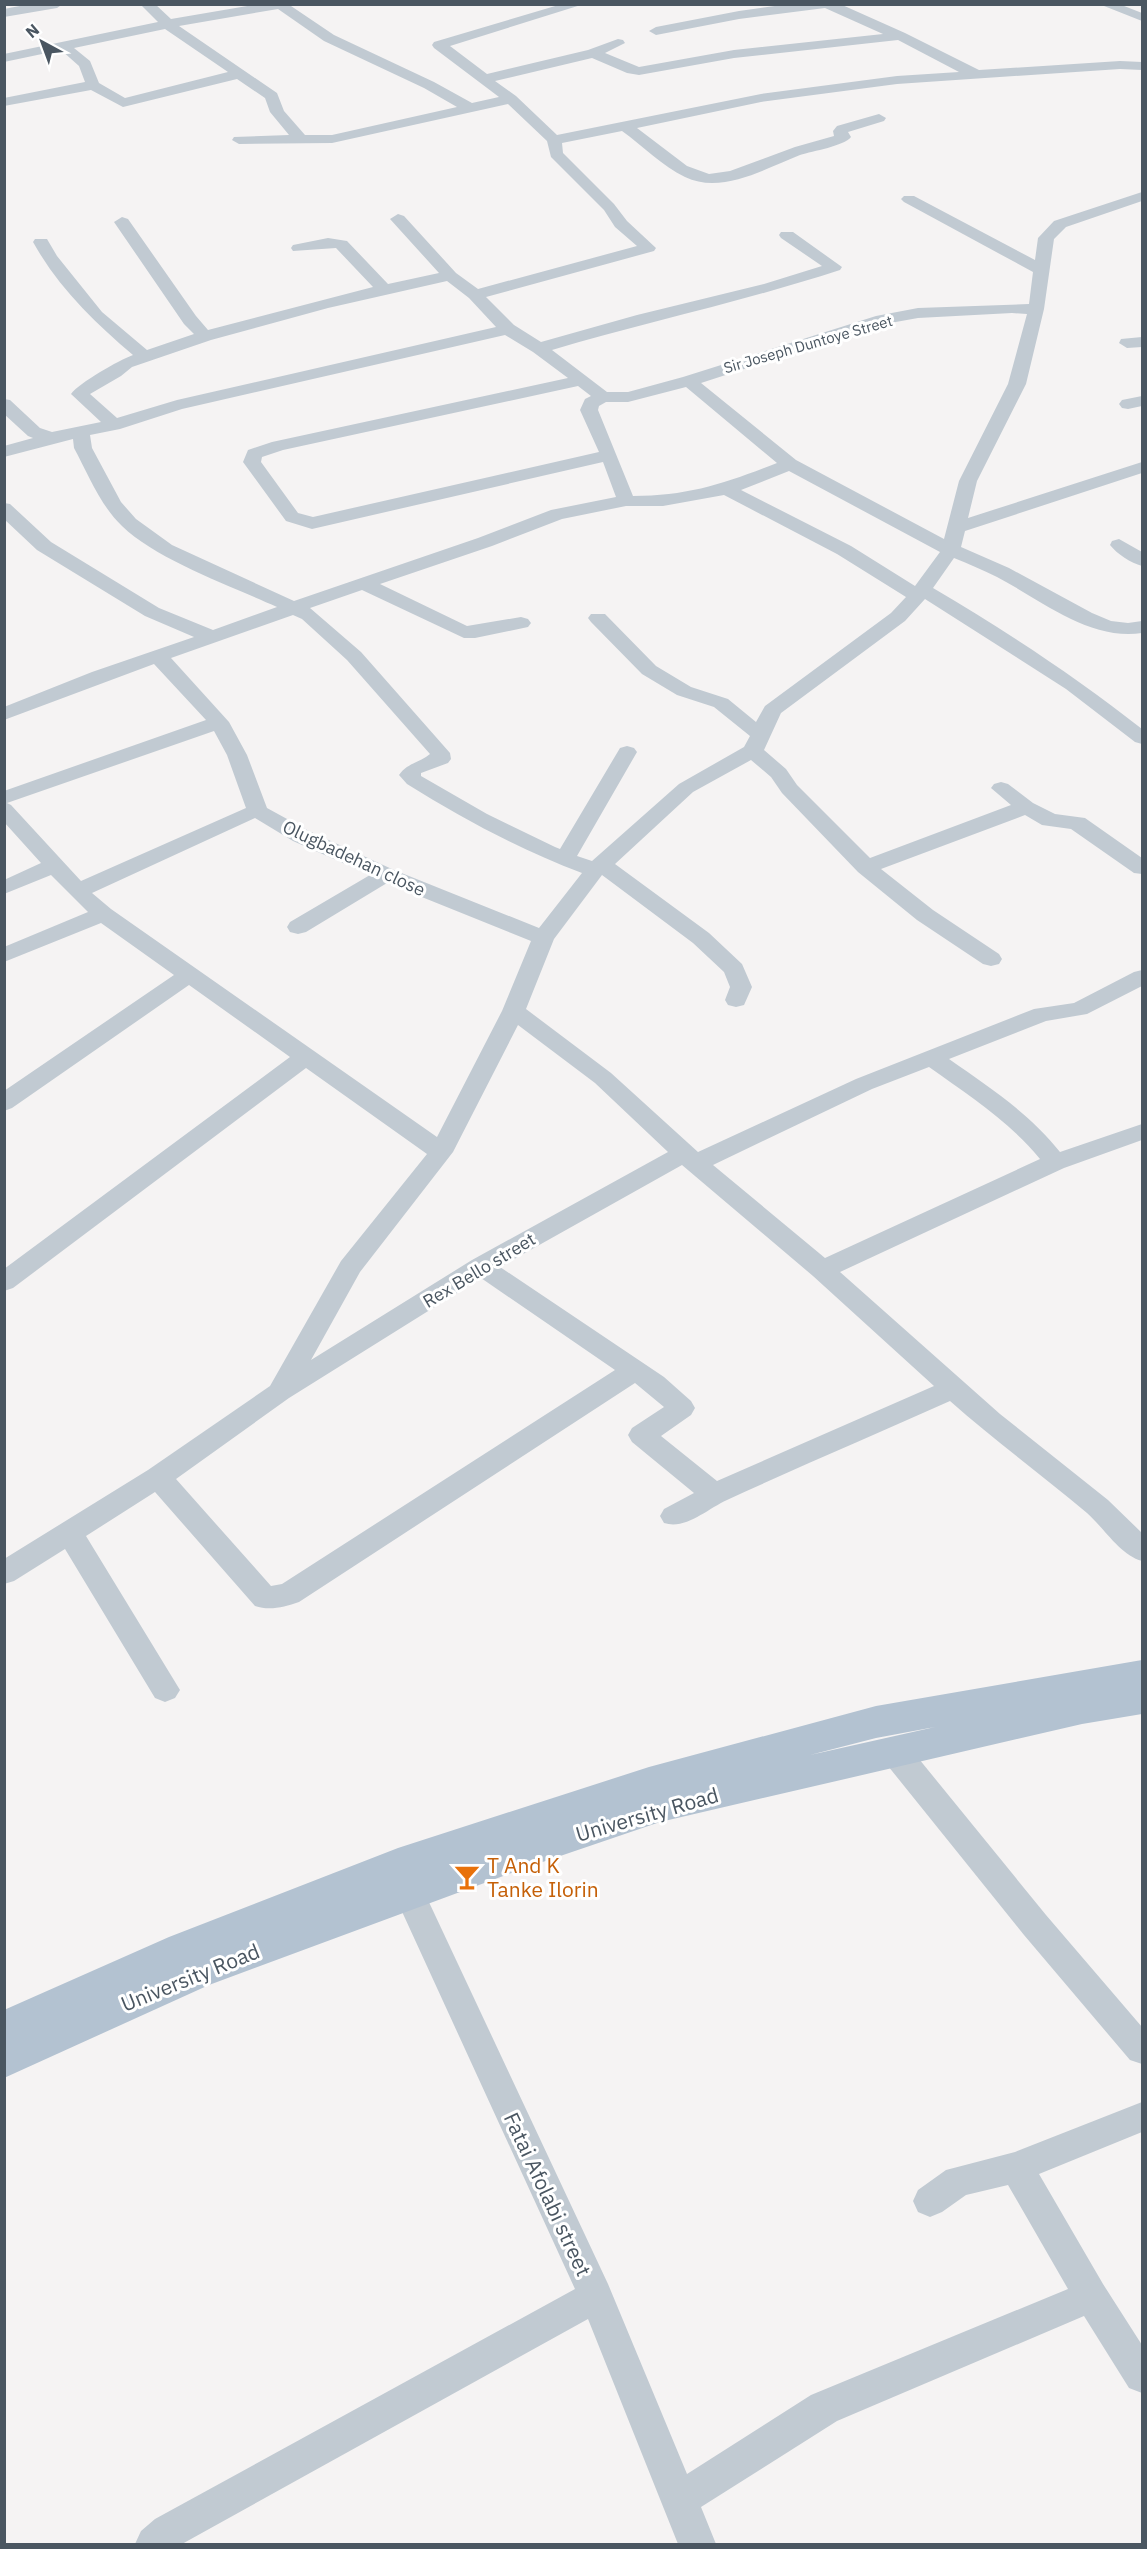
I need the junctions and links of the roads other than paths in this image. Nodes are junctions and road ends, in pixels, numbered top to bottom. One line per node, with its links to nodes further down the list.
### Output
1 (57, 4): 9 (street)
2 (146, 4): 11 (street)
3 (578, 4): 21 (street)
4 (826, 4): 8 (street); 12 (street)
5 (1105, 4): 10 (street)
6 (283, 5): 11 (street); 25 (street)
7 (867, 7): 8 (street)
8 (846, 11): 13 (street)
9 (4, 13)
10 (1143, 17)
11 (168, 24): 15 (street); 19 (street)
12 (656, 31)
13 (900, 36): 16 (street); 20 (street)
14 (618, 43): 16 (street)
15 (64, 46): 17 (street); 22 (street)
16 (593, 53): 21 (street)
17 (4, 58)
18 (1143, 66): 20 (street)
19 (238, 74): 22 (street); 29 (street)
20 (975, 74): 27 (street)
21 (484, 79): 23 (street)
22 (93, 85): 24 (street)
23 (510, 99): 25 (street); 30 (street)
24 (4, 102)
25 (468, 107): 29 (street)
26 (879, 118): 27 (street)
27 (627, 127): 30 (street)
28 (239, 140): 29 (street)
29 (301, 140)
30 (554, 140): 41 (street)
31 (1143, 196): 38 (street)
32 (909, 199): 38 (street)
33 (398, 219): 39 (street)
34 (122, 222): 44 (street)
35 (787, 235): 45 (street)
36 (41, 242): 46 (street)
37 (299, 248): 40 (street)
38 (1041, 270): 42 (street)
39 (450, 276): 40 (street); 41 (street)
40 (384, 289): 44 (street)
41 (474, 295): 43 (street)
42 (1036, 309): 48 (street, Sir Joseph Duntoye Street); 61 (street)
43 (508, 328): 45 (street); 51 (street)
44 (205, 336): 46 (street)
45 (539, 348): 47 (street)
46 (144, 356): 51 (street)
47 (579, 381): 49 (street); 55 (street)
48 (689, 381): 49 (street, Sir Joseph Duntoye Street); 56 (street)
49 (603, 397): 55 (street)
50 (4, 404): 53 (street)
51 (114, 425): 52 (street)
52 (81, 433): 53 (street); 67 (street)
53 (51, 438): 54 (street)
54 (4, 452)
55 (609, 455): 59 (street)
56 (790, 464): 58 (street); 63 (street)
57 (1143, 467): 61 (street)
58 (726, 489): 59 (street); 66 (street)
59 (626, 501): 65 (street)
60 (4, 508): 71 (street)
61 (955, 528): 63 (street)
62 (1119, 545): 64 (street)
63 (951, 550): 66 (street); 70 (street)
64 (1143, 560)
65 (363, 583): 67 (street); 69 (street)
66 (920, 593): 75 (street); 76 (street)
67 (295, 607): 71 (street); 83 (street)
68 (598, 618): 76 (street)
69 (520, 623)
70 (1143, 627)
71 (213, 637): 72 (street)
72 (158, 656): 73 (street); 74 (street)
73 (4, 714)
74 (219, 722): 79 (street); 82 (street)
75 (1143, 738)
76 (757, 742): 85 (street); 86 (street)
77 (627, 752): 83 (street)
78 (1001, 788): 80 (street)
79 (4, 798)
80 (1026, 807): 86 (street); 87 (street)
81 (4, 809): 84 (street)
82 (258, 812): 88 (street, Olugbadehan close); 90 (street)
83 (564, 860): 85 (street)
84 (55, 865): 89 (street); 90 (street)
85 (598, 867): 93 (street); 98 (street)
86 (866, 867): 95 (street)
87 (1143, 868)
88 (386, 875): 92 (street); 93 (street, Olugbadehan close)
89 (4, 888)
90 (78, 891): 91 (street)
91 (103, 914): 94 (street); 96 (street)
92 (298, 927)
93 (543, 938): 99 (street)
94 (4, 955)
95 (991, 959)
96 (189, 975): 100 (street); 102 (street)
97 (1143, 977): 101 (street, Rex Bello street)
98 (736, 1000)
99 (514, 1011): 104 (street); 105 (street)
100 (307, 1056): 104 (street); 109 (street)
101 (930, 1057): 105 (street, Rex Bello street); 106 (street)
102 (4, 1103)
103 (1143, 1132): 106 (street)
104 (441, 1152): 112 (street)
105 (690, 1158): 107 (street, Rex Bello street); 108 (street)
106 (1054, 1162): 108 (street)
107 (481, 1266): 110 (street); 112 (street, Rex Bello street)
108 (822, 1270): 111 (street)
109 (4, 1282)
110 (634, 1371): 113 (street); 114 (street)
111 (954, 1388): 114 (street); 117 (street)
112 (279, 1393): 113 (street, Rex Bello street)
113 (158, 1477): 116 (street, Rex Bello street)
114 (714, 1494): 115 (street)
115 (674, 1516)
116 (69, 1532): 118 (street, Rex Bello street); 120 (street)
117 (1141, 1545)
118 (4, 1573)
119 (1143, 1675): 124 (main road, University Road)
120 (165, 1690)
121 (1143, 1699): 122 (main road, University Road)
122 (894, 1752): 123 (main road, University Road); 125 (street)
123 (409, 1892): 126 (main road, University Road); 130 (street, Fatai Afolabi street)
124 (4, 2030)
125 (1143, 2050)
126 (4, 2059)
127 (1143, 2117): 128 (street)
128 (1016, 2167): 129 (street); 131 (street)
129 (930, 2201)
130 (596, 2296): 133 (street, Fatai Afolabi street); 134 (street)
131 (1091, 2296): 132 (street); 133 (street)
132 (1143, 2376)
133 (680, 2499): 135 (street, Fatai Afolabi street)
134 (154, 2544)
135 (697, 2544)

